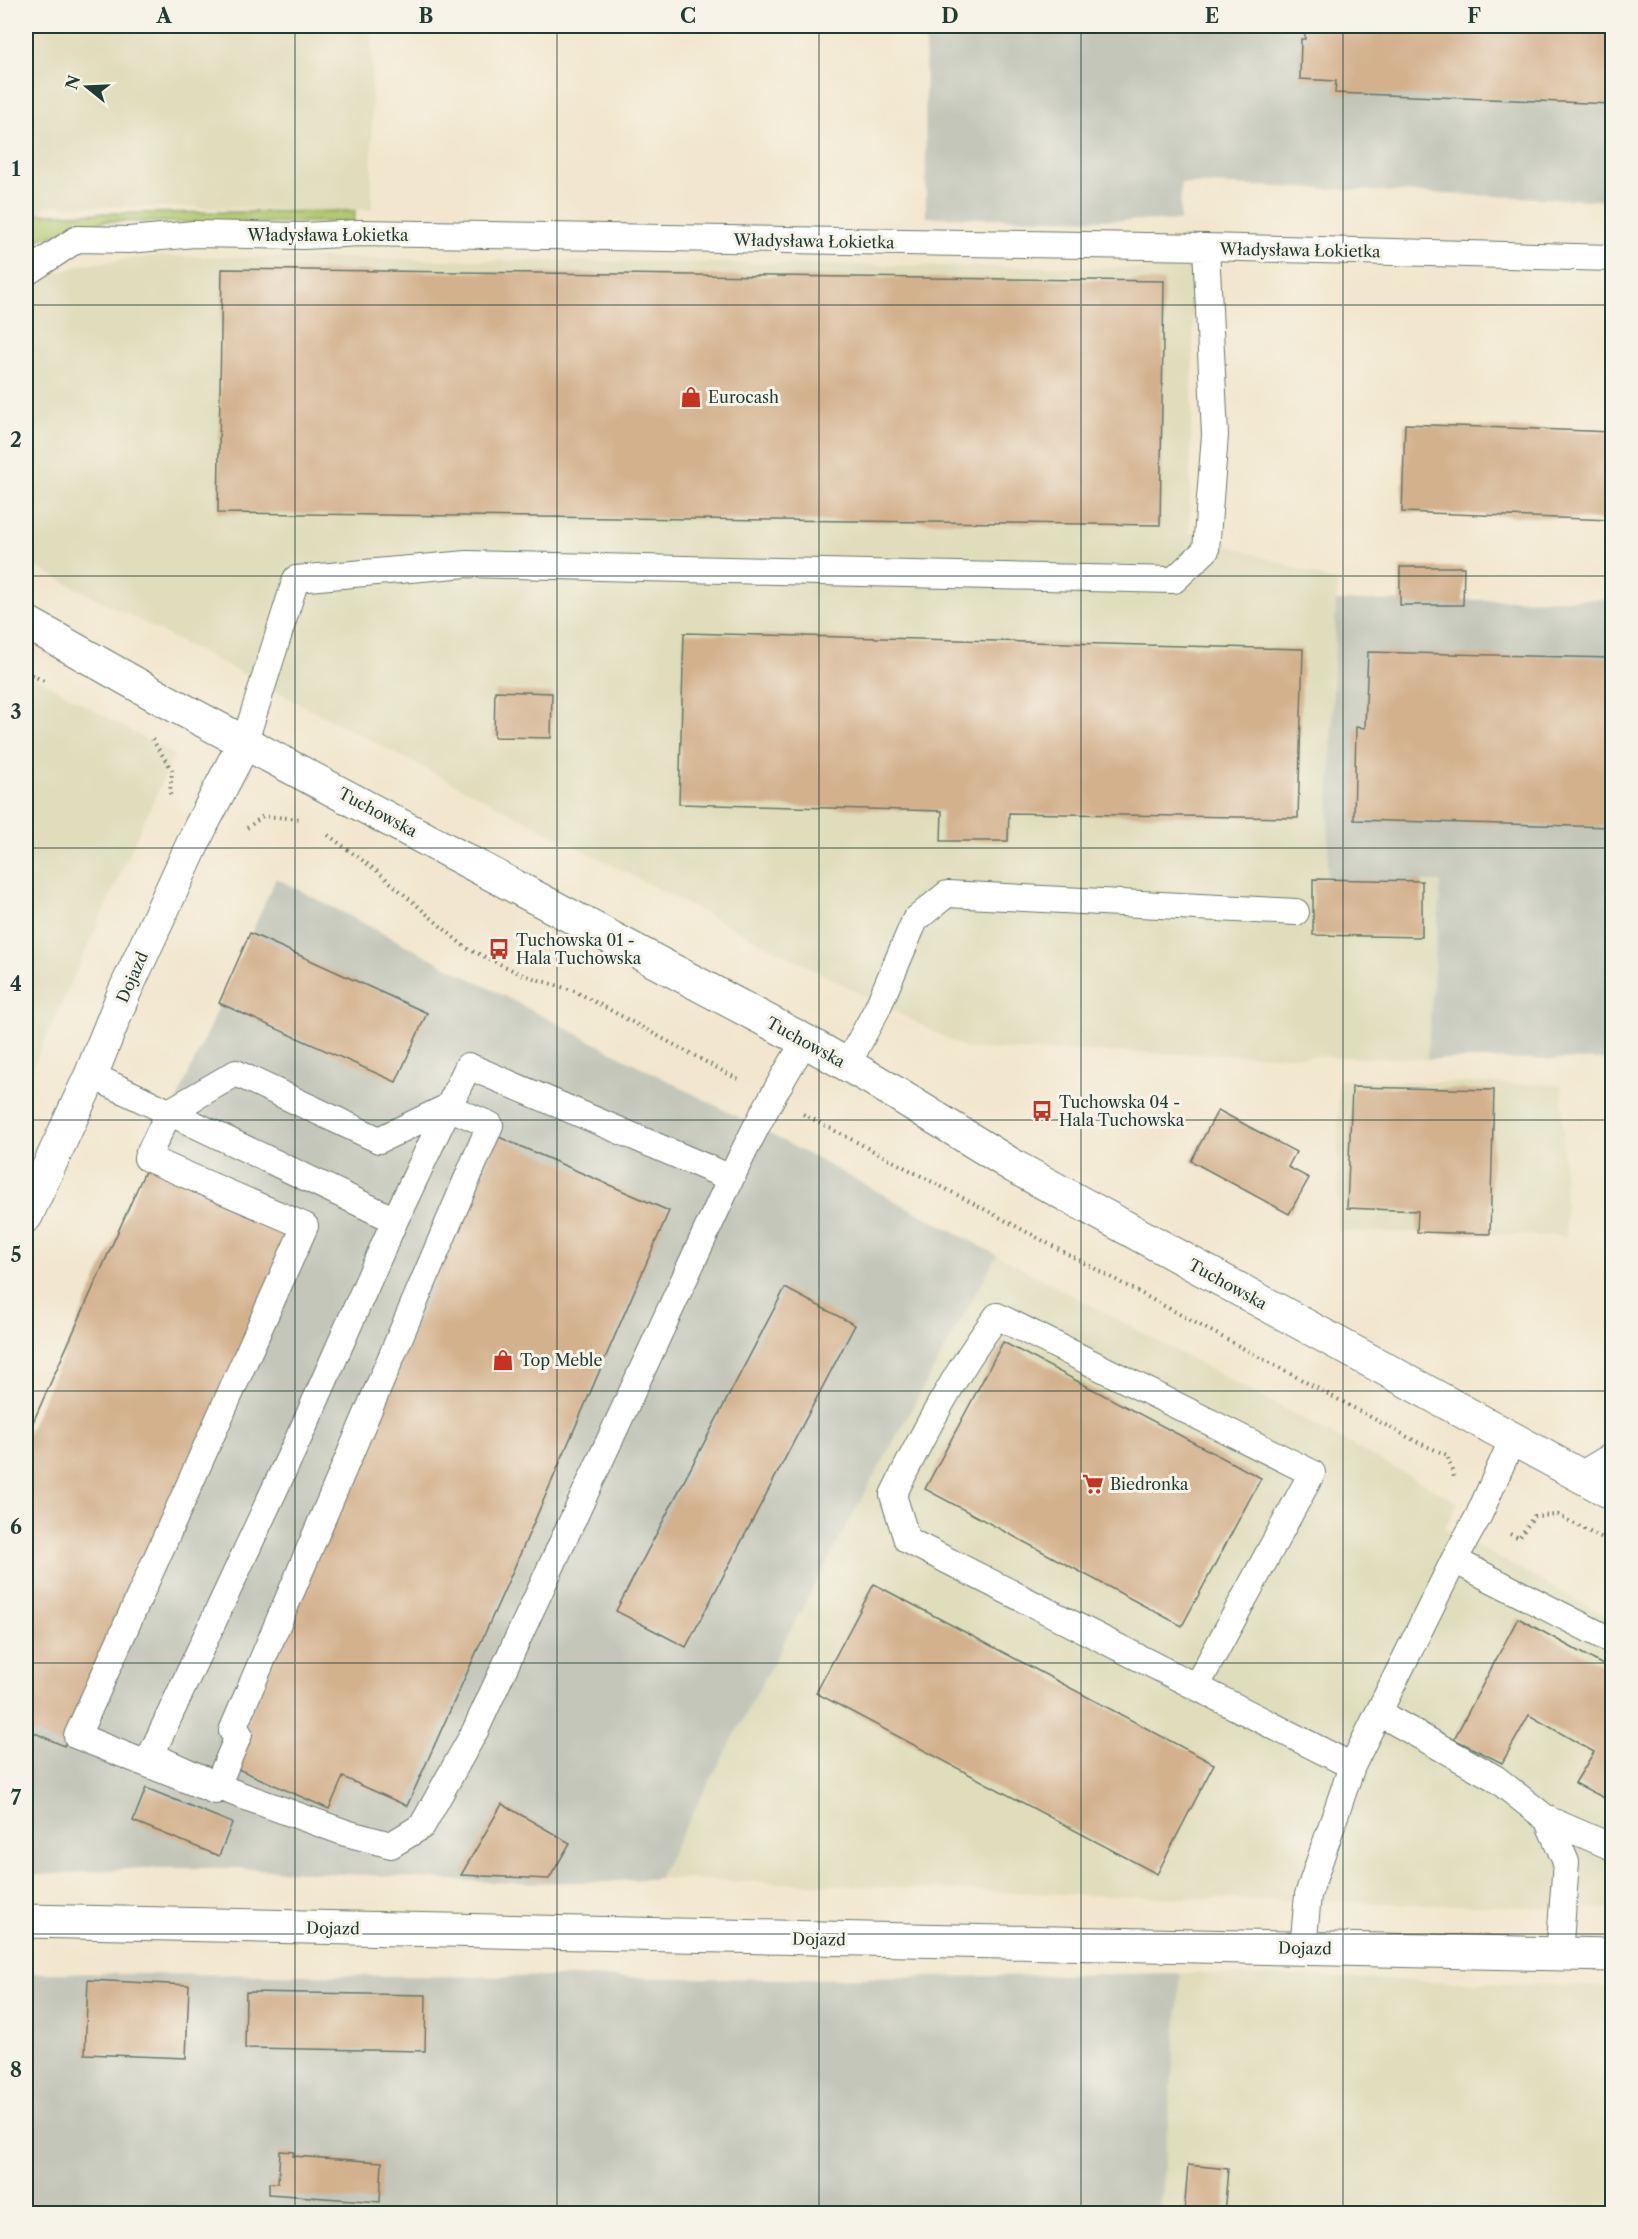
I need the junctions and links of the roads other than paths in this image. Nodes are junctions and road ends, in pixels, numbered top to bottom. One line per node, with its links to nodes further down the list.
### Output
1 (1206, 248): 2 (lane, Władysława Łokietka); 3 (lane, Władysława Łokietka); 5 (lane)
2 (1612, 258)
3 (26, 273)
4 (26, 622): 5 (street, Tuchowska)
5 (244, 741): 7 (street, Tuchowska); 9 (street, Dojazd)
6 (1296, 912): 8 (lane)
7 (805, 1041): 8 (street, Tuchowska); 12 (lane)
8 (847, 1065): 15 (street, Tuchowska)
9 (91, 1075): 11 (lane); 13 (street, Dojazd)
10 (448, 1107): 11 (lane); 12 (lane); 14 (lane); 24 (lane)
11 (169, 1112): 14 (lane); 24 (lane)
12 (732, 1178): 24 (lane)
13 (26, 1216)
14 (395, 1220): 24 (lane)
15 (1513, 1438): 17 (street, Tuchowska); 19 (lane)
16 (1612, 1456): 17 (lane)
17 (1580, 1475): 18 (street, Tuchowska)
18 (1612, 1492)
19 (1454, 1560): 20 (lane); 22 (lane)
20 (1612, 1641)
21 (1196, 1687): 21 (lane); 23 (lane)
22 (1379, 1713): 23 (lane); 25 (lane)
23 (1352, 1766): 28 (lane)
24 (218, 1786)
25 (1547, 1819): 26 (lane); 29 (lane)
26 (1612, 1847)
27 (26, 1922): 28 (street, Dojazd)
28 (1303, 1948): 29 (street, Dojazd)
29 (1559, 1955): 30 (street, Dojazd)
30 (1612, 1955)

